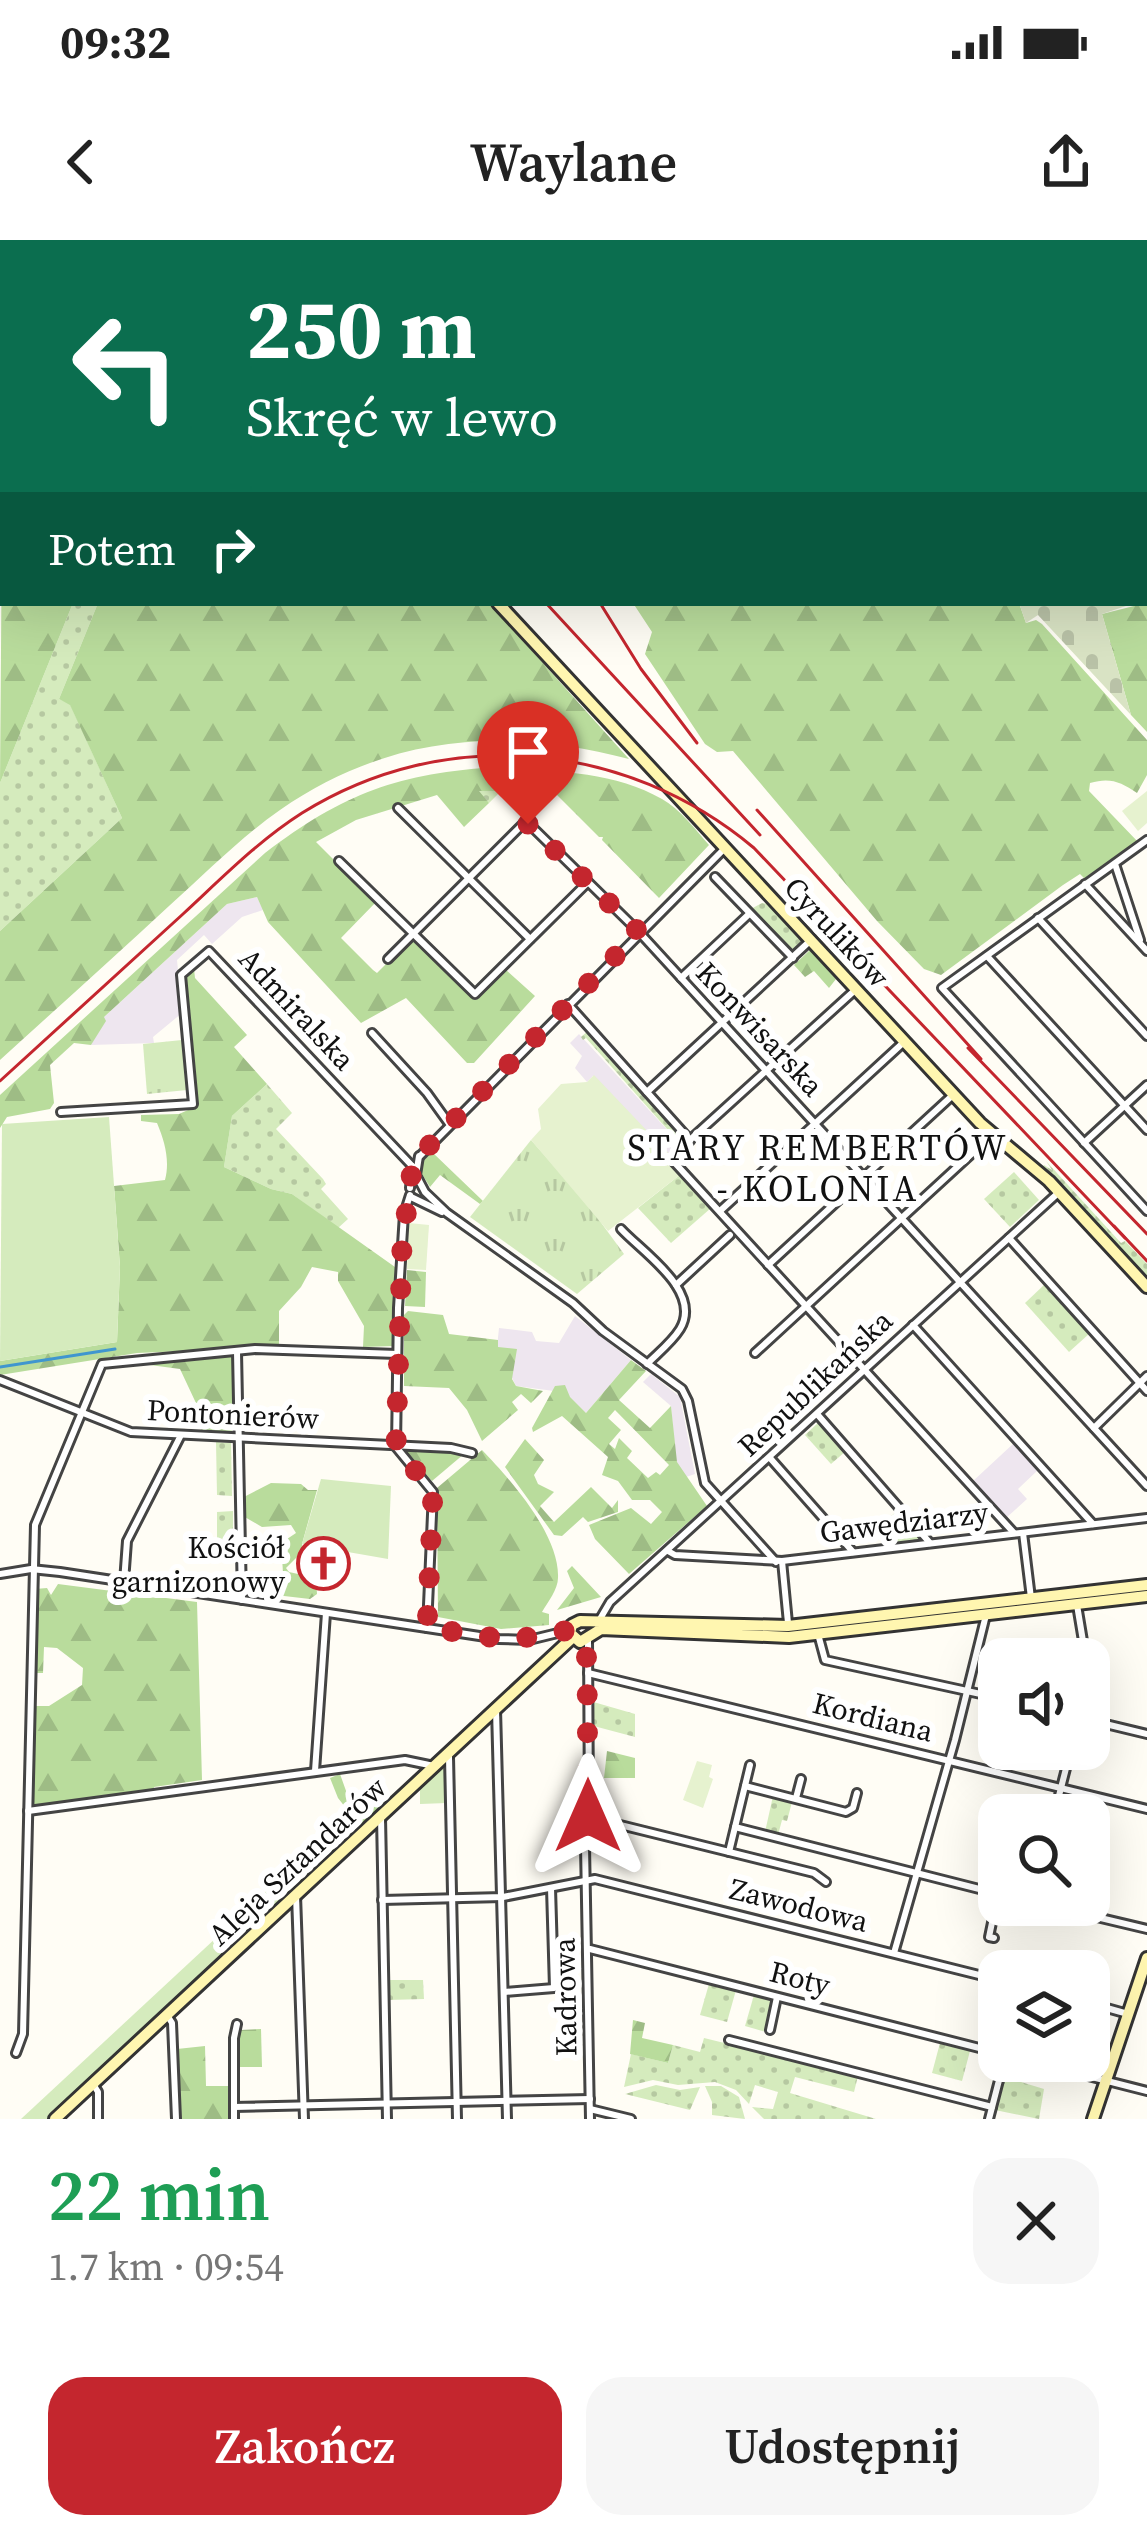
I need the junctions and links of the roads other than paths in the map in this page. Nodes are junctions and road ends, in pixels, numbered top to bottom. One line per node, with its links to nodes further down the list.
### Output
1 (501, 606): 4 (street, Cyrulików)
2 (398, 808): 8 (street)
3 (1147, 840): 6 (street)
4 (725, 848): 13 (street); 16 (street, Cyrulików)
5 (340, 861): 14 (street)
6 (1115, 864): 10 (street); 17 (street)
7 (715, 877): 11 (street)
8 (469, 878): 9 (street, Konwisarska); 14 (street); 15 (street)
9 (588, 882): 13 (street, Konwisarska); 15 (street)
10 (1085, 884): 12 (street); 17 (street)
11 (749, 914): 19 (street); 21 (street)
12 (1038, 919): 18 (street); 26 (street)
13 (639, 932): 21 (street, Konwisarska); 23 (street)
14 (413, 934): 15 (street); 20 (street)
15 (530, 939)
16 (811, 940): 19 (street); 22 (street, Cyrulików)
17 (1144, 948)
18 (987, 956): 32 (street); 39 (street)
19 (793, 958): 24 (street)
20 (388, 959)
21 (681, 978): 24 (street, Konwisarska)
22 (857, 989): 27 (street, Cyrulików); 28 (street)
23 (565, 1007): 30 (street); 34 (street)
24 (723, 1023): 28 (street, Konwisarska); 30 (street)
25 (372, 1033): 34 (street)
26 (1147, 1036)
27 (904, 1041): 31 (street, Cyrulików); 35 (street)
28 (766, 1071): 35 (street, Konwisarska); 38 (street)
29 (1147, 1085): 32 (street)
30 (647, 1092): 38 (street)
31 (953, 1094): 37 (street, Cyrulików); 41 (street)
32 (1125, 1106): 36 (street); 39 (street)
33 (61, 1112): 40 (street, Admiralska)
34 (452, 1123): 40 (street)
35 (815, 1123): 41 (street, Konwisarska); 45 (street)
36 (1147, 1130)
37 (992, 1135): 43 (street, Cyrulików); 48 (street)
38 (690, 1140): 45 (street)
39 (1084, 1143): 46 (street)
40 (414, 1167): 42 (street); 44 (street)
41 (864, 1176): 48 (street, Konwisarska); 52 (street)
42 (423, 1189): 44 (street); 44 (street); 47 (street)
43 (1059, 1192): 51 (street, Republikańska); 55 (street, Cyrulików)
44 (412, 1198): 47 (street); 60 (street)
45 (720, 1211): 52 (street)
46 (1147, 1211)
47 (447, 1214): 61 (street)
48 (902, 1217): 53 (street, Konwisarska); 56 (street)
49 (620, 1229): 54 (street)
50 (730, 1234): 54 (street)
51 (1009, 1238): 53 (street, Republikańska); 64 (street)
52 (768, 1264): 56 (street)
53 (961, 1281): 57 (street, Republikańska); 67 (street, Konwisarska)
54 (676, 1285): 61 (street)
55 (1147, 1287)
56 (806, 1306): 59 (street); 62 (street)
57 (913, 1325): 62 (street, Republikańska); 76 (street)
58 (237, 1351): 60 (street); 65 (street); 69 (street)
59 (755, 1353)
60 (398, 1354): 70 (street)
61 (647, 1364): 74 (street)
62 (865, 1370): 66 (street, Republikańska); 77 (street)
63 (0, 1380): 65 (street, Pontonierów)
64 (1145, 1383): 67 (street)
65 (80, 1412): 68 (street, Pontonierów); 82 (street)
66 (817, 1414): 72 (street, Republikańska); 78 (street)
67 (1094, 1427): 73 (street, Konwisarska)
68 (175, 1439): 69 (street, Pontonierów); 84 (street)
69 (239, 1441): 70 (street, Pontonierów); 87 (street)
70 (396, 1447): 71 (street, Pontonierów); 92 (street)
71 (472, 1453)
72 (770, 1458): 74 (street, Republikańska); 80 (street)
73 (1147, 1486)
74 (720, 1502): 79 (street, Republikańska); 81 (street)
75 (1147, 1518): 76 (street, Gawędziarzy)
76 (1093, 1524): 77 (street, Gawędziarzy)
77 (1019, 1533): 78 (street, Gawędziarzy); 86 (street)
78 (930, 1543): 80 (street, Gawędziarzy)
79 (668, 1551): 81 (street, Gawędziarzy); 93 (street, Republikańska)
80 (853, 1552): 81 (street, Gawędziarzy)
81 (779, 1561): 94 (street)
82 (32, 1569): 83 (street); 84 (street); 116 (street)
83 (0, 1574)
84 (124, 1582): 87 (street)
85 (1143, 1591): 86 (street); 88 (street); 90 (street)
86 (1031, 1598): 89 (street)
87 (242, 1600): 91 (street)
88 (1077, 1605): 89 (street); 96 (street)
89 (988, 1609): 94 (street); 95 (street); 98 (street)
90 (1146, 1610)
91 (326, 1613): 92 (street); 108 (street)
92 (427, 1628): 93 (street)
93 (589, 1628): 94 (street); 97 (street, Kadrowa); 100 (street, Aleja Sztandarów)
94 (789, 1631): 95 (street)
95 (818, 1634): 98 (street)
96 (1082, 1638)
97 (588, 1673): 104 (street, Kordiana); 118 (street, Kadrowa)
98 (967, 1691): 99 (street); 104 (street)
99 (978, 1693)
100 (495, 1709): 103 (street, Aleja Sztandarów); 127 (street)
101 (1110, 1725): 102 (street)
102 (1147, 1734)
103 (449, 1751): 106 (street, Aleja Sztandarów); 128 (street)
104 (949, 1761): 111 (street, Kordiana); 121 (street)
105 (749, 1765): 110 (street)
106 (434, 1766): 108 (street); 117 (street, Aleja Sztandarów)
107 (1066, 1770): 111 (street)
108 (315, 1773): 116 (street)
109 (801, 1779): 114 (street)
110 (745, 1786): 114 (street); 119 (street)
111 (1062, 1788): 113 (street); 115 (street, Kordiana)
112 (857, 1793): 114 (street)
113 (1060, 1794)
114 (796, 1798)
115 (1147, 1809)
116 (28, 1811): 147 (street)
117 (381, 1815): 126 (street, Aleja Sztandarów); 129 (street)
118 (588, 1816): 120 (street); 122 (street, Kadrowa)
119 (735, 1827): 120 (street); 121 (street)
120 (728, 1852): 123 (street)
121 (917, 1874): 125 (street); 135 (street)
122 (586, 1879): 124 (street); 134 (street, Kadrowa); 135 (street, Zawodowa)
123 (826, 1882)
124 (551, 1888): 127 (street); 138 (street)
125 (978, 1888)
126 (296, 1895): 142 (street, Aleja Sztandarów); 158 (street)
127 (502, 1897): 128 (street); 138 (street)
128 (454, 1899): 129 (street); 156 (street)
129 (382, 1900): 157 (street)
130 (1110, 1920): 132 (street)
131 (990, 1926): 133 (street)
132 (1147, 1929)
133 (994, 1938)
134 (588, 1949): 139 (street, Roty); 154 (street, Kadrowa)
135 (893, 1953): 137 (street, Zawodowa)
136 (1147, 1958): 141 (street)
137 (978, 1974)
138 (504, 1992): 155 (street)
139 (777, 1996): 145 (street, Roty); 146 (street)
140 (1110, 2009): 141 (street)
141 (1128, 2014): 148 (street)
142 (167, 2015): 152 (street, Aleja Sztandarów); 164 (street)
143 (238, 2024): 160 (street)
144 (729, 2041): 146 (street)
145 (978, 2049)
146 (765, 2050): 159 (street)
147 (16, 2053)
148 (1110, 2064)
149 (999, 2082): 159 (street)
150 (1103, 2082): 173 (street)
151 (1110, 2082): 153 (street)
152 (93, 2084): 162 (street, Aleja Sztandarów); 163 (street)
153 (1147, 2091)
154 (590, 2099): 155 (street); 161 (street, Kadrowa)
155 (506, 2102): 156 (street); 169 (street)
156 (457, 2103): 157 (street); 168 (street)
157 (387, 2105): 158 (street); 167 (street)
158 (304, 2107): 160 (street); 166 (street)
159 (992, 2107): 172 (street)
160 (234, 2108): 165 (street)
161 (590, 2109): 170 (street, Kadrowa); 171 (street)
162 (56, 2119)
163 (98, 2119)
164 (176, 2119)
165 (234, 2119)
166 (304, 2119)
167 (387, 2119)
168 (458, 2119)
169 (506, 2119)
170 (590, 2119)
171 (632, 2119)
172 (989, 2119)
173 (1093, 2119)

